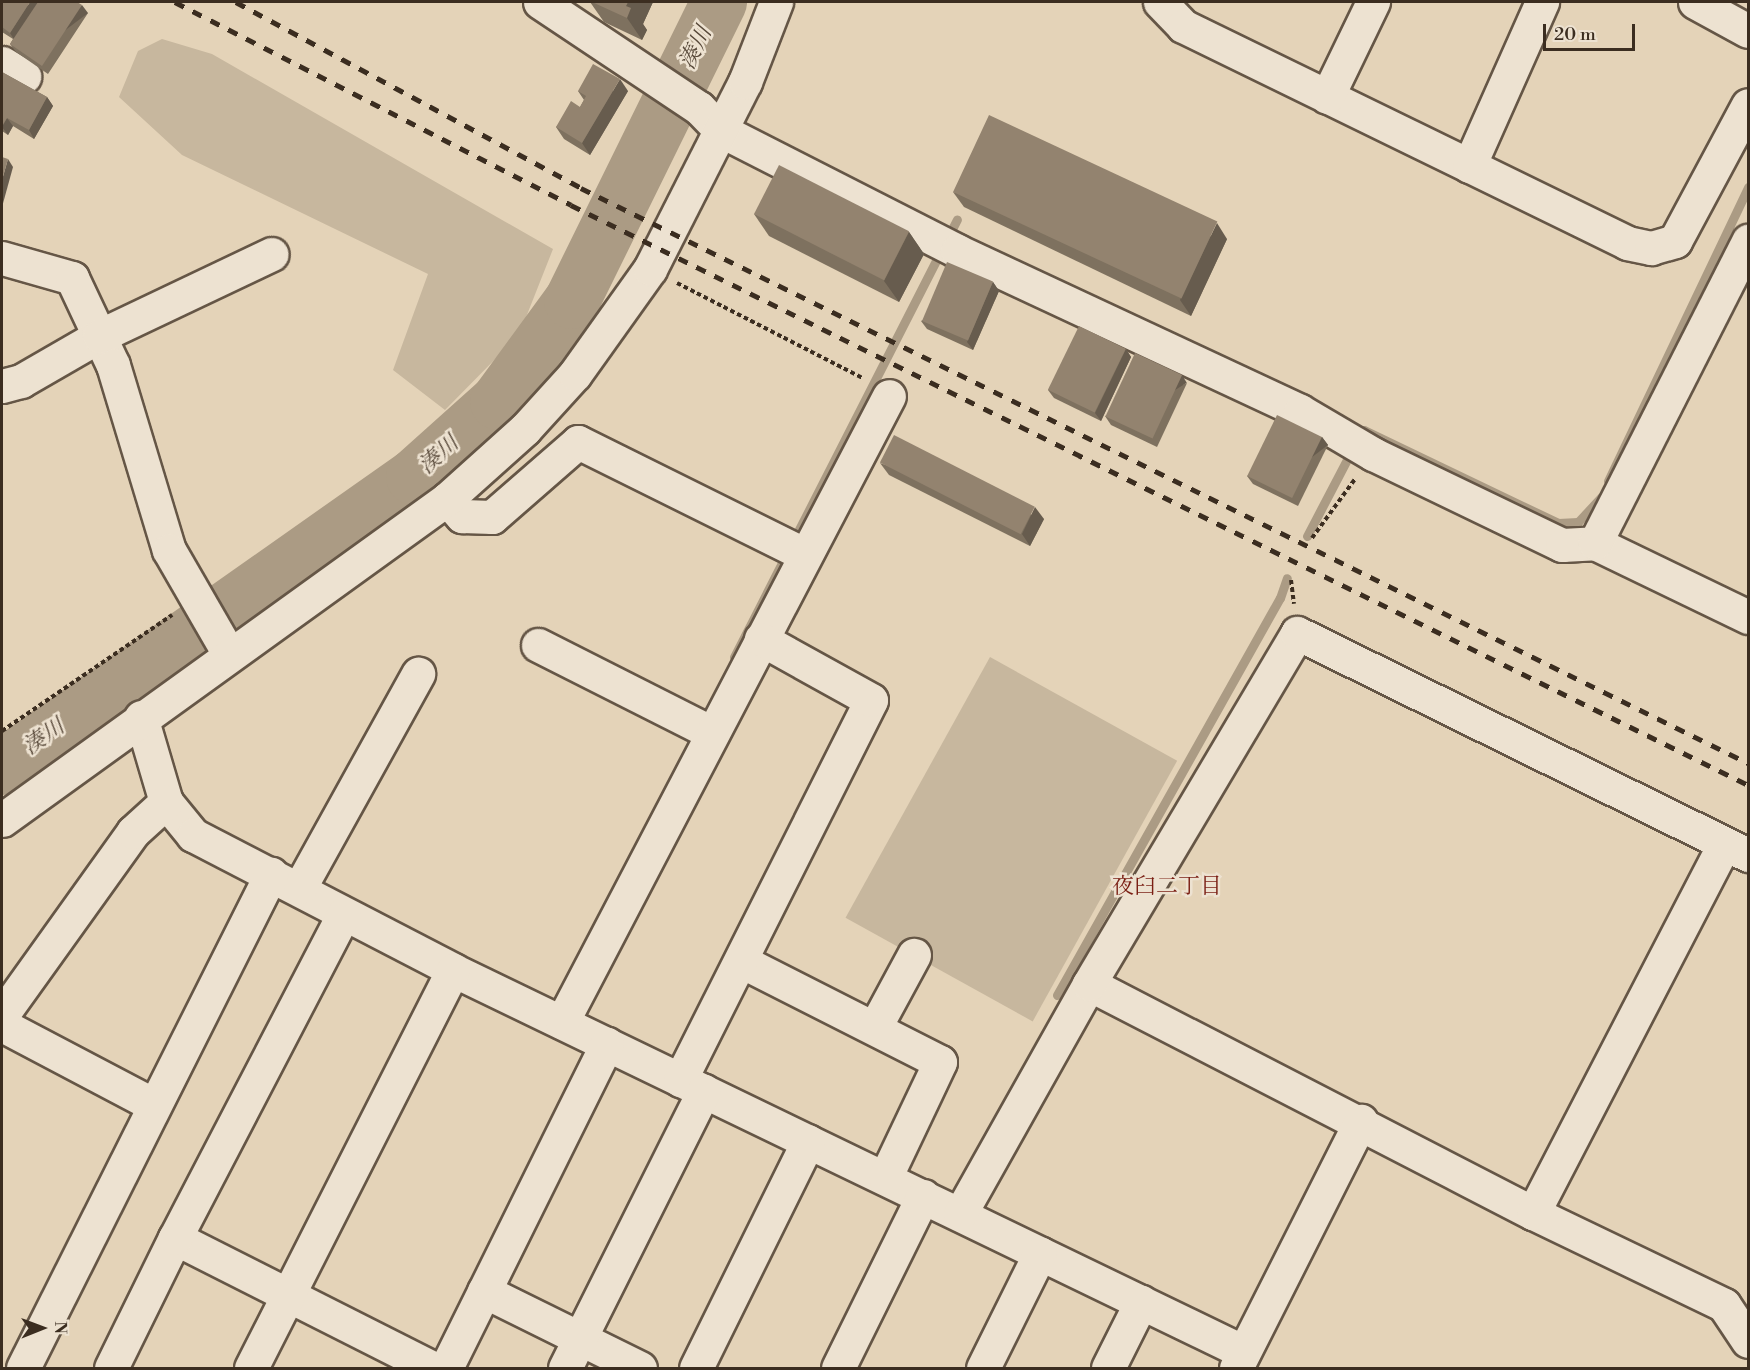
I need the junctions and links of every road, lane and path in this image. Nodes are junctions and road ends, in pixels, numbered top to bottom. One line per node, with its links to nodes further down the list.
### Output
1 (540, 2): 10 (street)
2 (777, 2): 10 (street)
3 (1160, 2): 8 (street)
4 (1373, 2): 8 (street)
5 (1542, 2): 11 (street)
6 (1695, 2): 7 (street)
7 (1749, 31)
8 (1327, 97): 11 (street)
9 (1749, 105): 11 (street)
10 (710, 119): 15 (street); 19 (street)
11 (1469, 166)
12 (1749, 241): 22 (street)
13 (272, 254): 16 (street)
14 (2, 258): 16 (street)
15 (650, 269): 18 (path); 20 (street)
16 (99, 336): 17 (street); 24 (street)
17 (2, 386)
18 (889, 396): 23 (street)
19 (1373, 454): 21 (path); 22 (street)
20 (447, 499): 23 (street); 28 (street)
21 (1312, 538)
22 (1595, 543): 25 (street)
23 (804, 555): 26 (street)
24 (195, 599): 28 (street); 31 (path)
25 (1749, 617)
26 (761, 639): 32 (street); 39 (street)
27 (538, 645): 32 (street)
28 (230, 654): 30 (street)
29 (418, 674): 36 (street)
30 (141, 717): 33 (street); 34 (street)
31 (2, 732)
32 (712, 733): 43 (street)
33 (166, 802): 36 (street); 42 (street)
34 (2, 820)
35 (1736, 849): 41 (street); 53 (street)
36 (286, 881): 37 (street); 48 (street)
37 (344, 914): 40 (street); 55 (street)
38 (914, 955): 45 (street)
39 (741, 961): 45 (street); 47 (street)
40 (453, 970): 43 (street); 58 (street)
41 (1089, 984): 49 (street); 54 (street)
42 (2, 1015)
43 (562, 1022): 46 (street)
44 (2, 1025): 48 (street)
45 (875, 1027): 51 (street)
46 (607, 1044): 47 (street); 57 (street)
47 (692, 1086): 50 (street); 61 (street)
48 (154, 1105): 63 (street)
49 (1361, 1122): 53 (street); 62 (street)
50 (808, 1141): 51 (street); 69 (street)
51 (885, 1178): 52 (street)
52 (923, 1196): 54 (street); 70 (street)
53 (1533, 1213): 60 (street)
54 (960, 1214): 56 (street)
55 (175, 1238): 58 (street); 64 (street)
56 (1040, 1253): 59 (street); 71 (street)
57 (484, 1291): 61 (street); 67 (street)
58 (287, 1295): 65 (street); 66 (street)
59 (1141, 1302): 62 (street); 72 (street)
60 (1749, 1341)
61 (572, 1354): 68 (street)
62 (1240, 1360)
63 (23, 1368)
64 (111, 1368)
65 (250, 1368)
66 (432, 1368)
67 (446, 1368)
68 (640, 1368)
69 (696, 1368)
70 (838, 1368)
71 (983, 1368)
72 (1108, 1368)

